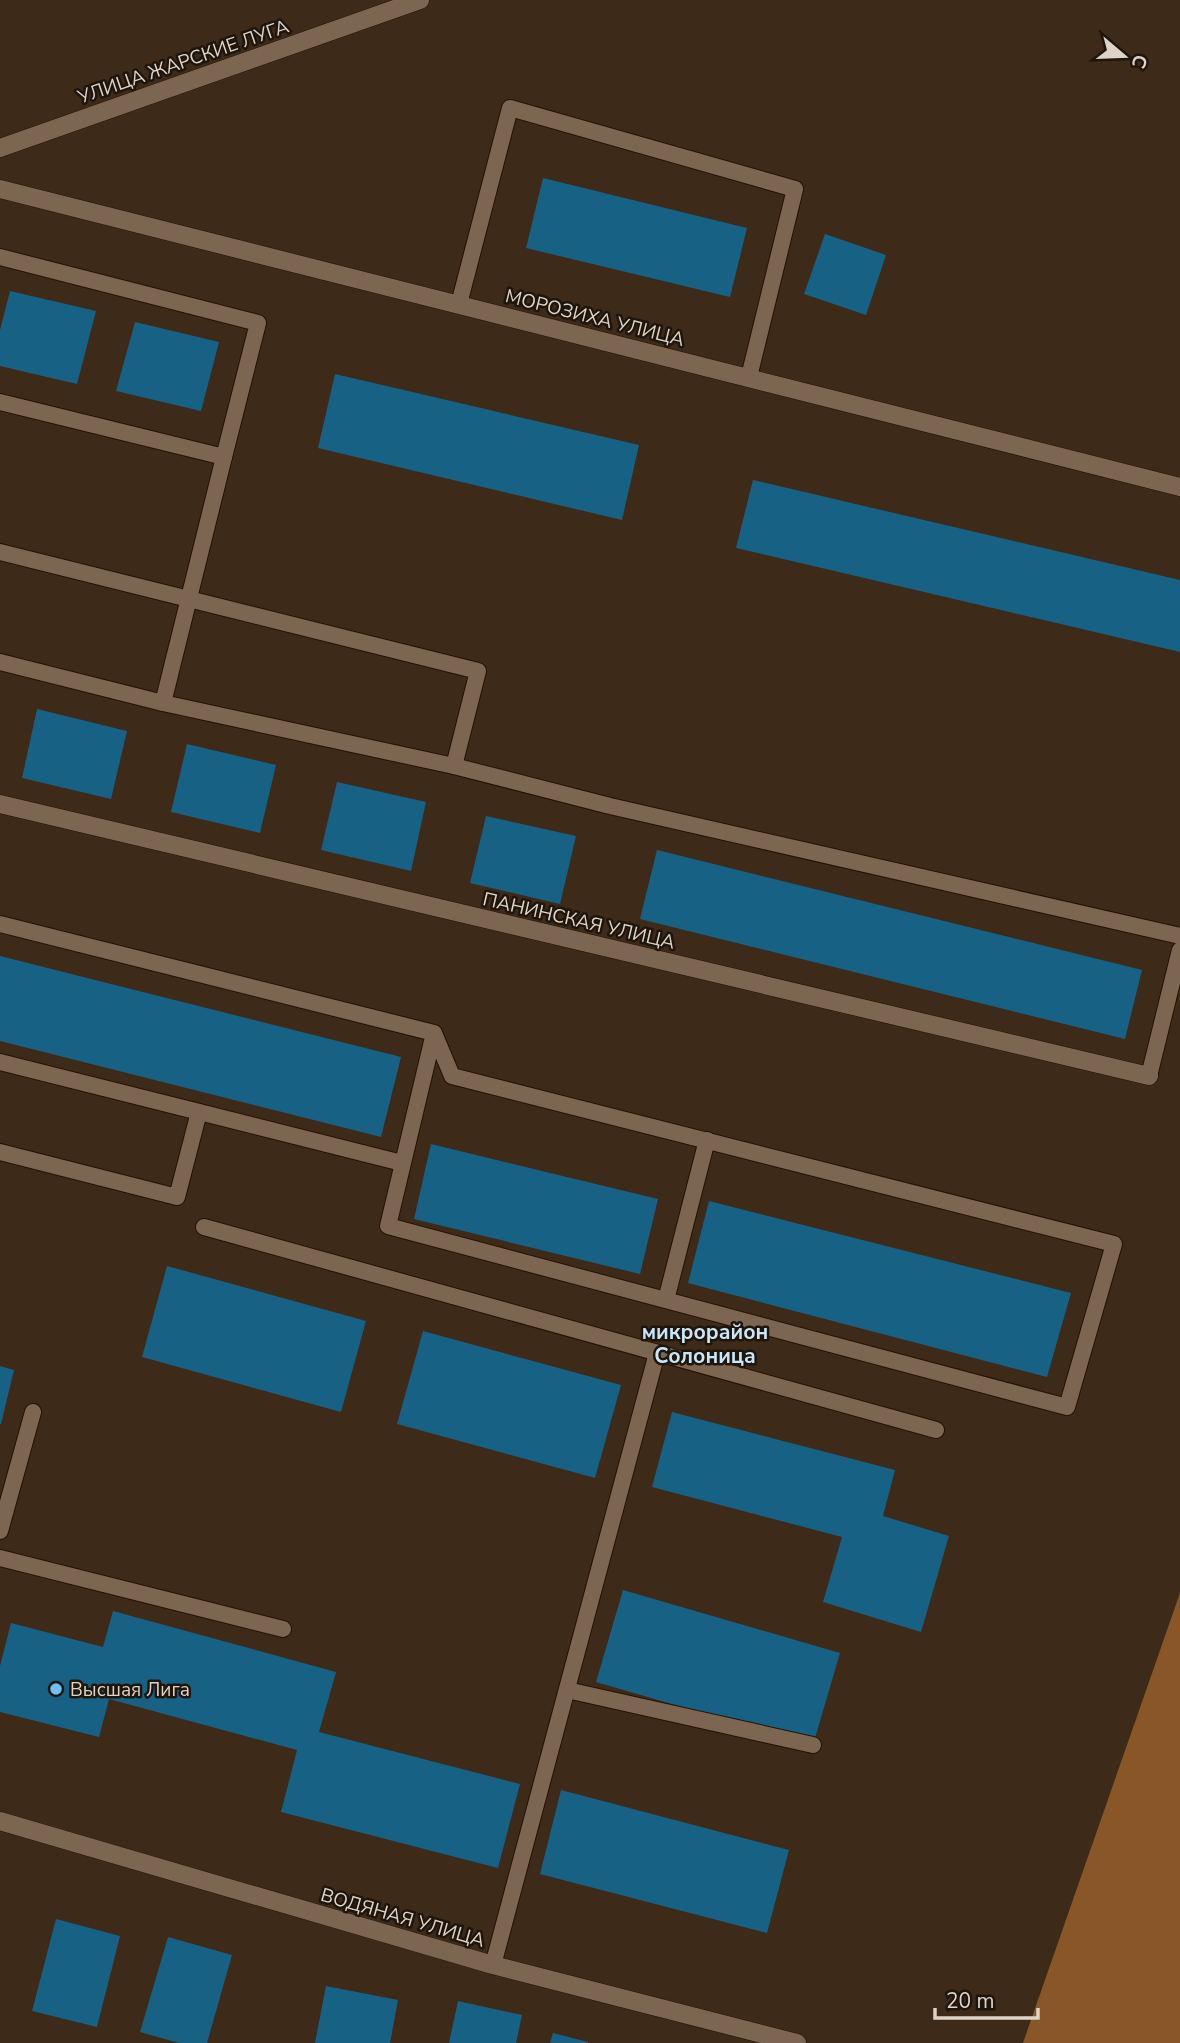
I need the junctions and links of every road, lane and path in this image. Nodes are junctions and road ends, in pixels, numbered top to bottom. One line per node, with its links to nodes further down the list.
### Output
1 (420, 0): 2 (street, УЛИЦА ЖАРСКИЕ ЛУГА)
2 (0, 148)
3 (0, 189): 5 (street, МОРОЗИХА УЛИЦА)
4 (0, 257): 8 (lane)
5 (459, 304): 6 (street, МОРОЗИХА УЛИЦА); 6 (lane)
6 (749, 377): 9 (street, МОРОЗИХА УЛИЦА)
7 (0, 402): 8 (lane)
8 (223, 457): 11 (lane)
9 (1180, 487)
10 (0, 552): 11 (lane)
11 (188, 598): 13 (lane); 14 (lane)
12 (0, 662): 13 (lane)
13 (163, 703): 14 (lane)
14 (454, 766): 17 (lane)
15 (0, 804): 21 (street, ПАНИНСКАЯ УЛИЦА)
16 (0, 924): 19 (lane)
17 (1180, 936)
18 (1180, 950): 21 (lane)
19 (434, 1034): 23 (lane); 25 (lane)
20 (0, 1062): 22 (lane)
21 (1149, 1076)
22 (199, 1112): 24 (lane); 25 (lane)
23 (708, 1140): 27 (lane); 27 (lane)
24 (0, 1152)
25 (402, 1163): 27 (lane)
26 (204, 1227): 28 (lane)
27 (666, 1300)
28 (657, 1353): 30 (lane); 34 (lane)
29 (33, 1412): 31 (lane)
30 (936, 1430)
31 (0, 1531)
32 (0, 1558): 33 (lane)
33 (283, 1629)
34 (567, 1690): 35 (lane); 37 (lane)
35 (813, 1745)
36 (0, 1821): 37 (street, ВОДЯНАЯ УЛИЦА)
37 (493, 1965): 38 (street, ВОДЯНАЯ УЛИЦА)
38 (797, 2043)

